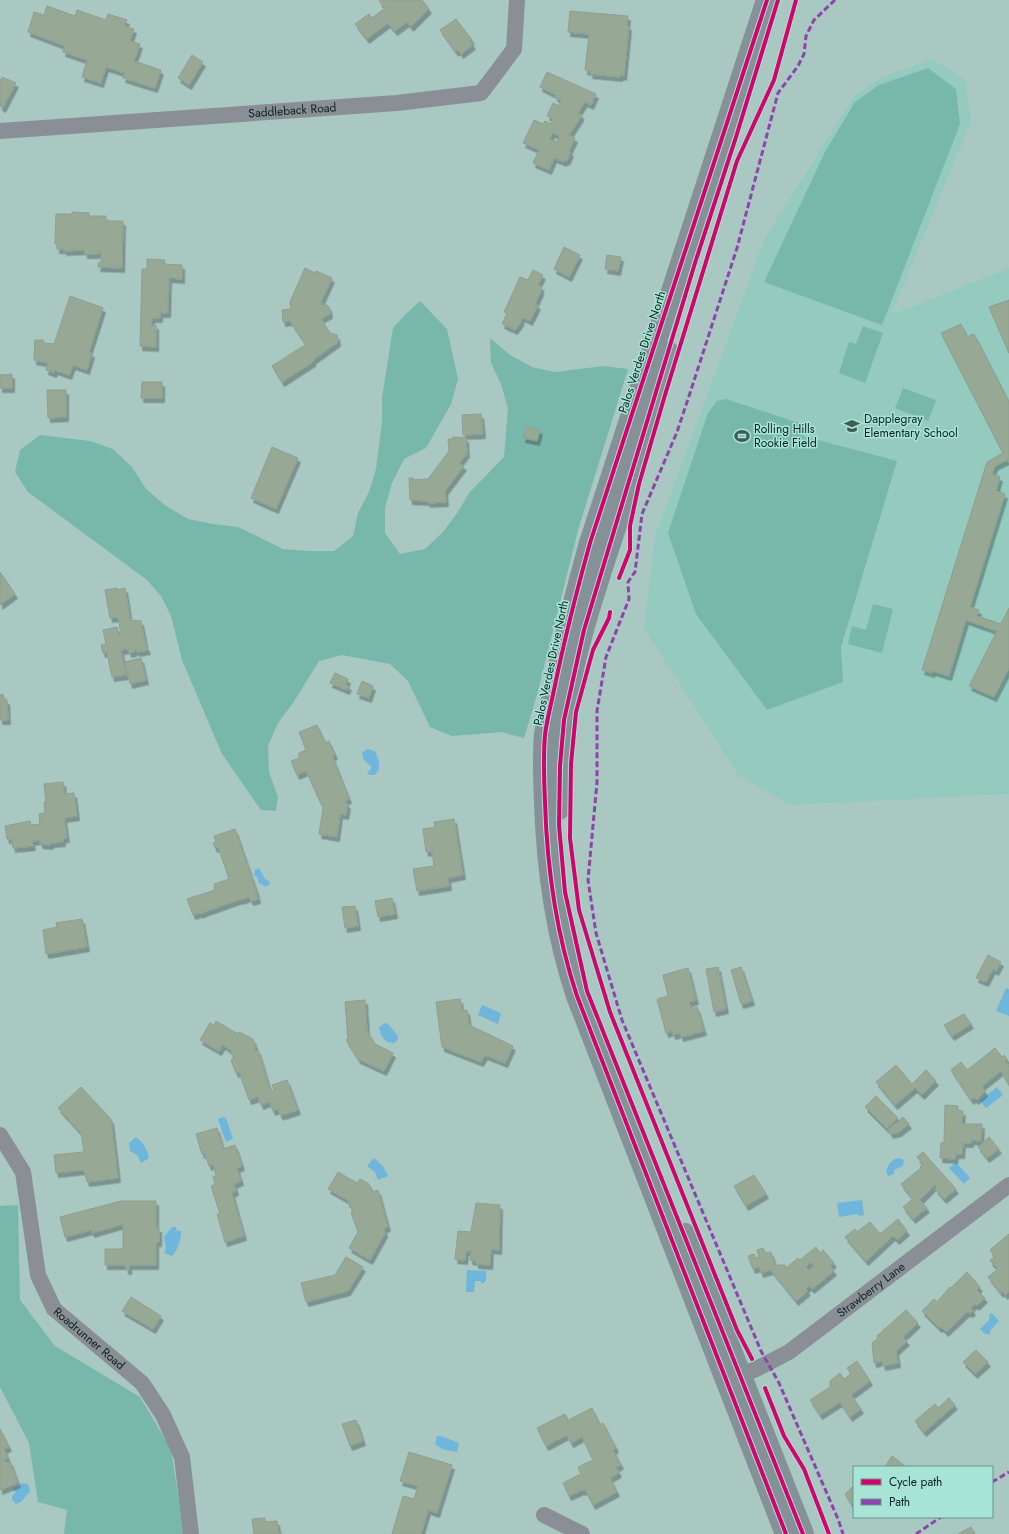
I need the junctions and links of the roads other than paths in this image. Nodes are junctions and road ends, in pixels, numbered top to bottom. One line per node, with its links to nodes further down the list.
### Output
1 (517, 0): 4 (street, Saddleback Road)
2 (767, 0): 5 (main road, Palos Verdes Drive North)
3 (778, 0): 6 (main road, Palos Verdes Drive North)
4 (0, 131)
5 (619, 459): 6 (main road); 7 (main road, Palos Verdes Drive North)
6 (597, 584): 7 (main road); 10 (main road, Palos Verdes Drive North)
7 (566, 631): 10 (main road, Palos Verdes Drive North)
8 (0, 1135): 12 (street, Roadrunner Road)
9 (1009, 1185): 10 (street, Strawberry Lane)
10 (733, 1378): 14 (main road, Palos Verdes Drive North); 15 (main road, Palos Verdes Drive North)
11 (544, 1515): 13 (street)
12 (191, 1534)
13 (582, 1534)
14 (786, 1534)
15 (803, 1534)

